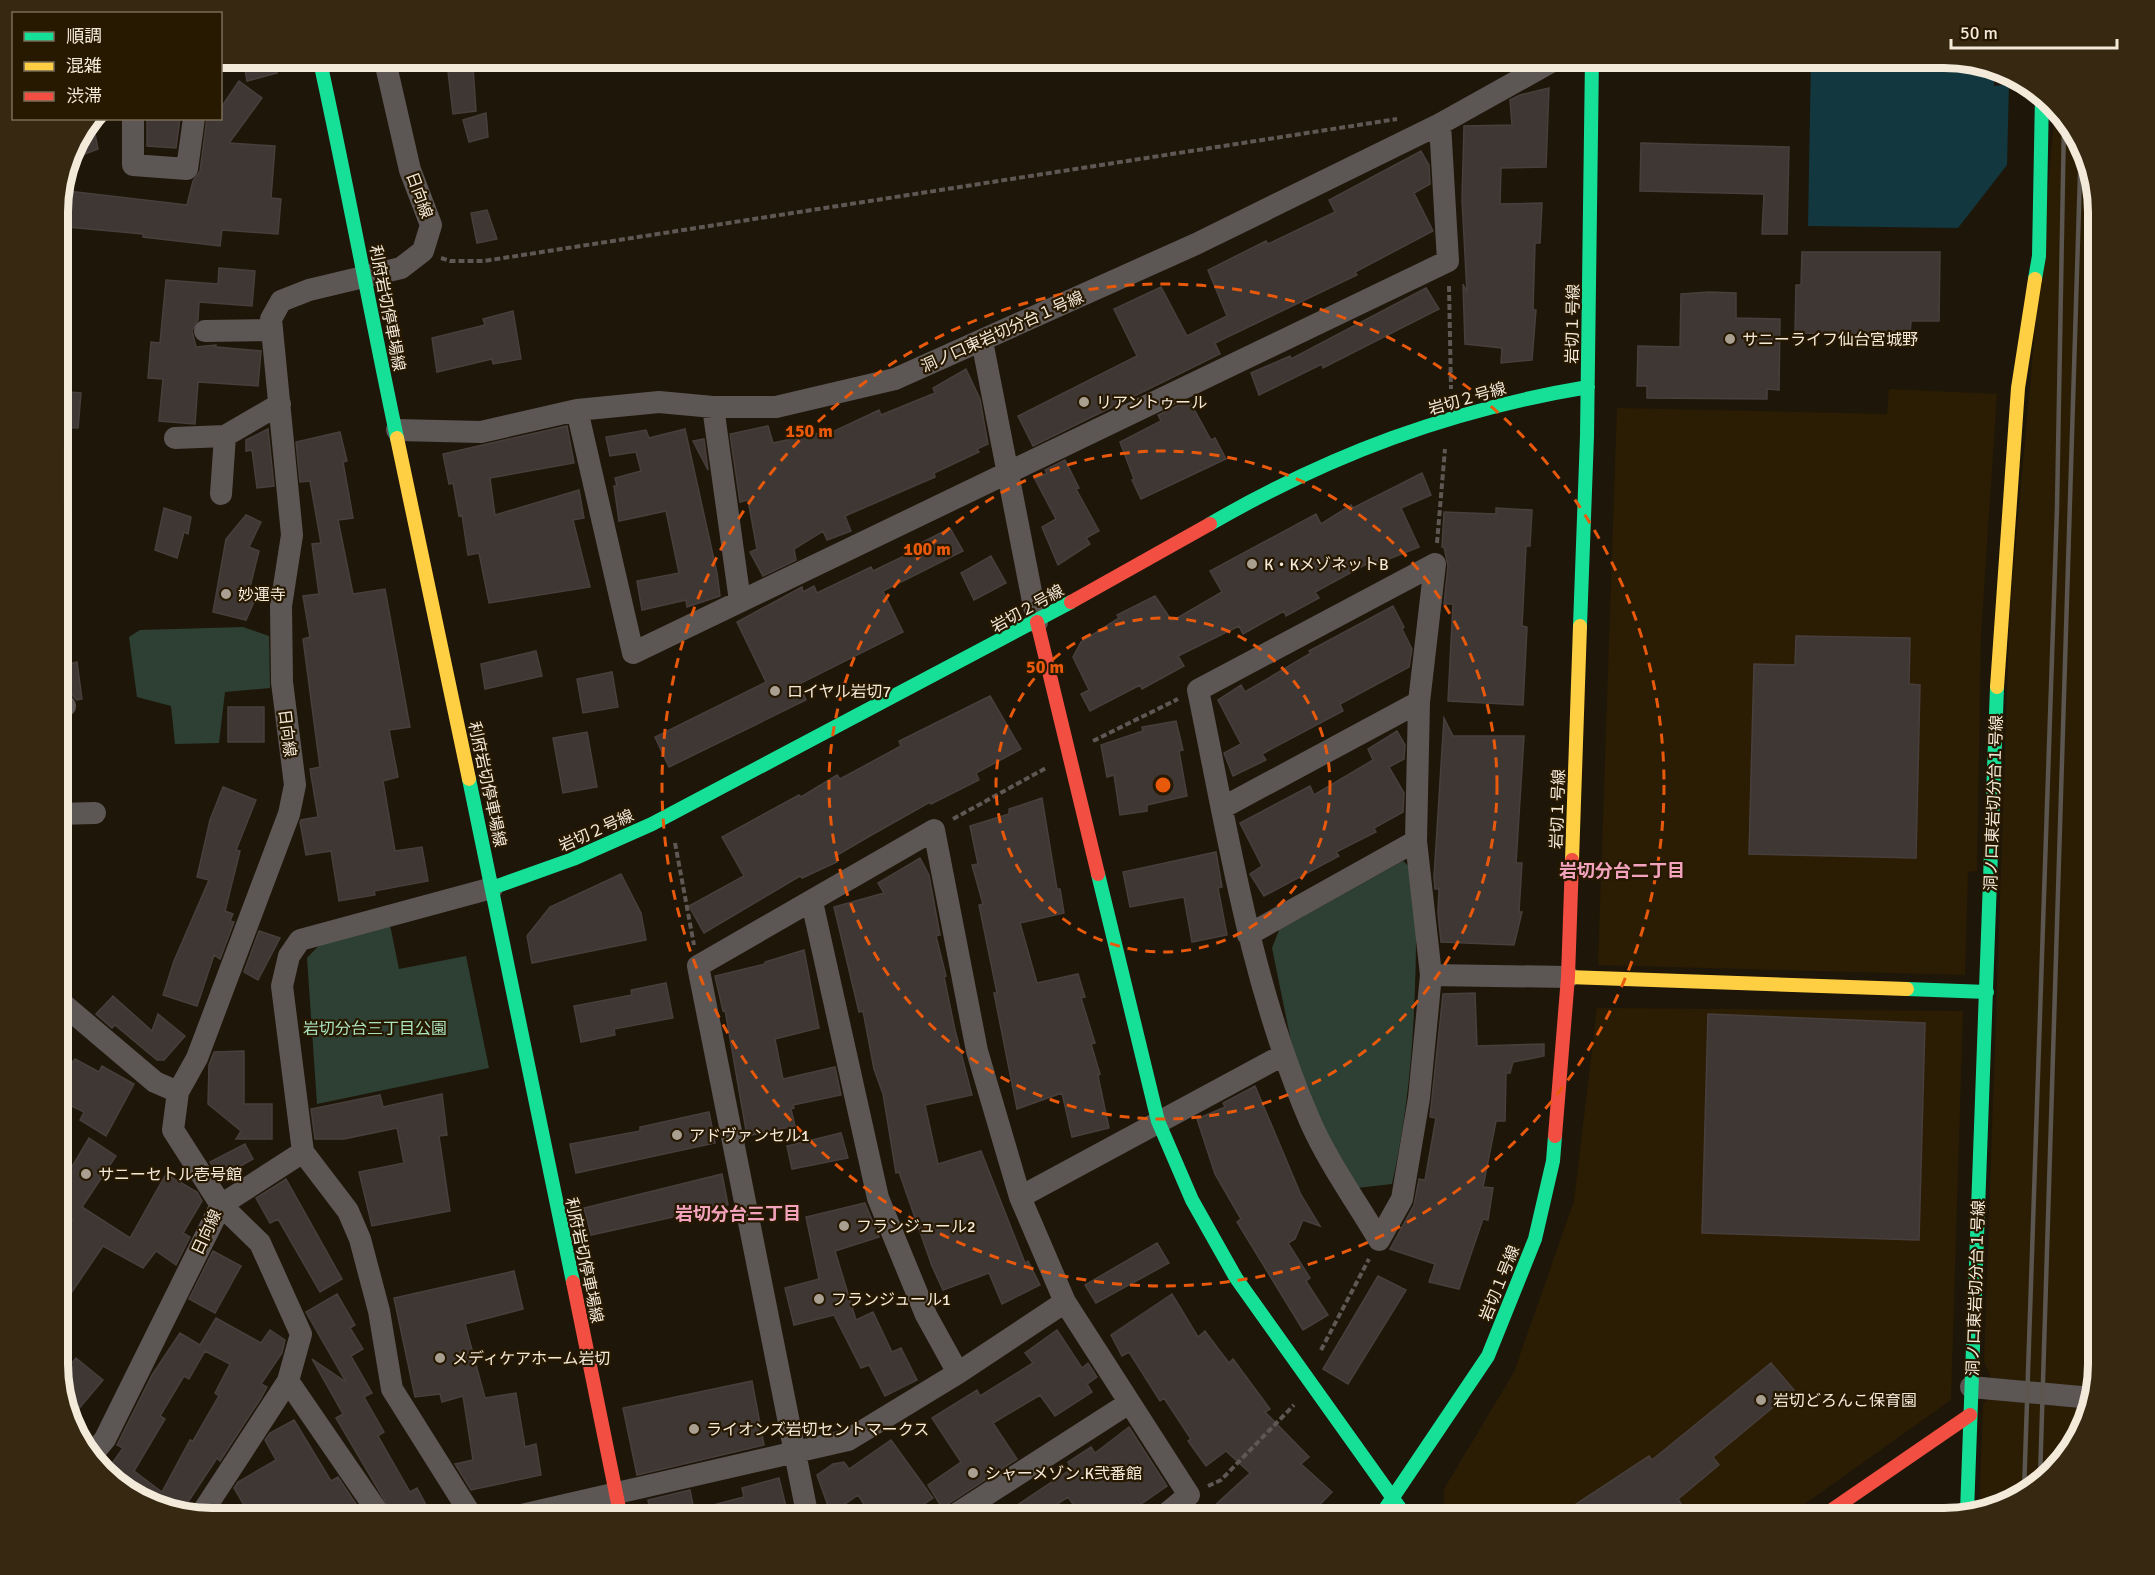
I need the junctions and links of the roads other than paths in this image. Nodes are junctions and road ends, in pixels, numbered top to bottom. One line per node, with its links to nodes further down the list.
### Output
1 (321, 68): 9 (street, 利府岩切停車場線)
2 (387, 68): 9 (street, 日向線)
3 (1540, 68): 8 (street, 洞ノ口東岩切分台１号線)
4 (1592, 68): 13 (street, 岩切１号線)
5 (2042, 107): 34 (street, 洞ノ口東岩切分台１号線)
6 (133, 120): 7 (street)
7 (194, 120)
8 (1440, 124): 12 (street, 洞ノ口東岩切分台１号線); 20 (street)
9 (363, 277): 10 (street, 日向線); 17 (street, 利府岩切停車場線)
10 (272, 330): 11 (street); 14 (street, 日向線)
11 (205, 331)
12 (982, 341): 15 (street, 洞ノ口東岩切分台１号線); 20 (street)
13 (1588, 387): 23 (street, 岩切２号線); 33 (street, 岩切１号線)
14 (280, 404): 18 (street); 37 (street, 日向線)
15 (713, 407): 16 (street, 洞ノ口東岩切分台１号線); 22 (street)
16 (577, 410): 17 (street, 洞ノ口東岩切分台１号線); 22 (street)
17 (396, 430): 29 (street, 利府岩切停車場線)
18 (225, 436): 19 (street); 21 (street)
19 (175, 438)
20 (1007, 471): 22 (street); 23 (street)
21 (221, 494)
22 (740, 601)
23 (1037, 622): 29 (street, 岩切２号線); 38 (street)
24 (1419, 702): 25 (street); 25 (street); 28 (street)
25 (1222, 808): 31 (street)
26 (95, 813): 27 (street)
27 (68, 814)
28 (1416, 841): 31 (street); 32 (street)
29 (492, 888): 39 (street); 51 (street, 利府岩切停車場線)
30 (812, 902): 40 (street); 43 (street); 50 (street)
31 (1248, 935): 36 (street)
32 (1431, 975): 33 (street); 36 (street)
33 (1568, 977): 34 (street); 52 (street, 岩切１号線)
34 (1987, 992): 45 (street, 洞ノ口東岩切分台１号線)
35 (68, 1008): 37 (street)
36 (1283, 1054): 38 (street)
37 (178, 1092): 41 (street, 日向線)
38 (1158, 1121): 40 (street); 52 (street)
39 (303, 1152): 41 (street); 56 (street)
40 (1020, 1197): 42 (street)
41 (221, 1205): 44 (street); 49 (street, 日向線)
42 (1065, 1302): 43 (street); 47 (street)
43 (958, 1373): 50 (street)
44 (288, 1381): 54 (street); 55 (street)
45 (1971, 1388): 46 (street); 48 (street, 洞ノ口東岩切分台１号線)
46 (2084, 1397)
47 (1130, 1403): 60 (street); 61 (street)
48 (1970, 1415): 53 (street, 洞ノ口東岩切分台１号線); 64 (street)
49 (96, 1450)
50 (795, 1452): 51 (street); 59 (street)
51 (616, 1494): 57 (street); 58 (street, 利府岩切停車場線)
52 (1393, 1498): 62 (street, 岩切１号線); 63 (street)
53 (1967, 1505)
54 (206, 1507)
55 (375, 1508)
56 (467, 1508)
57 (553, 1508)
58 (619, 1508)
59 (806, 1508)
60 (966, 1508)
61 (1174, 1508)
62 (1386, 1508)
63 (1400, 1508)
64 (1835, 1508)

